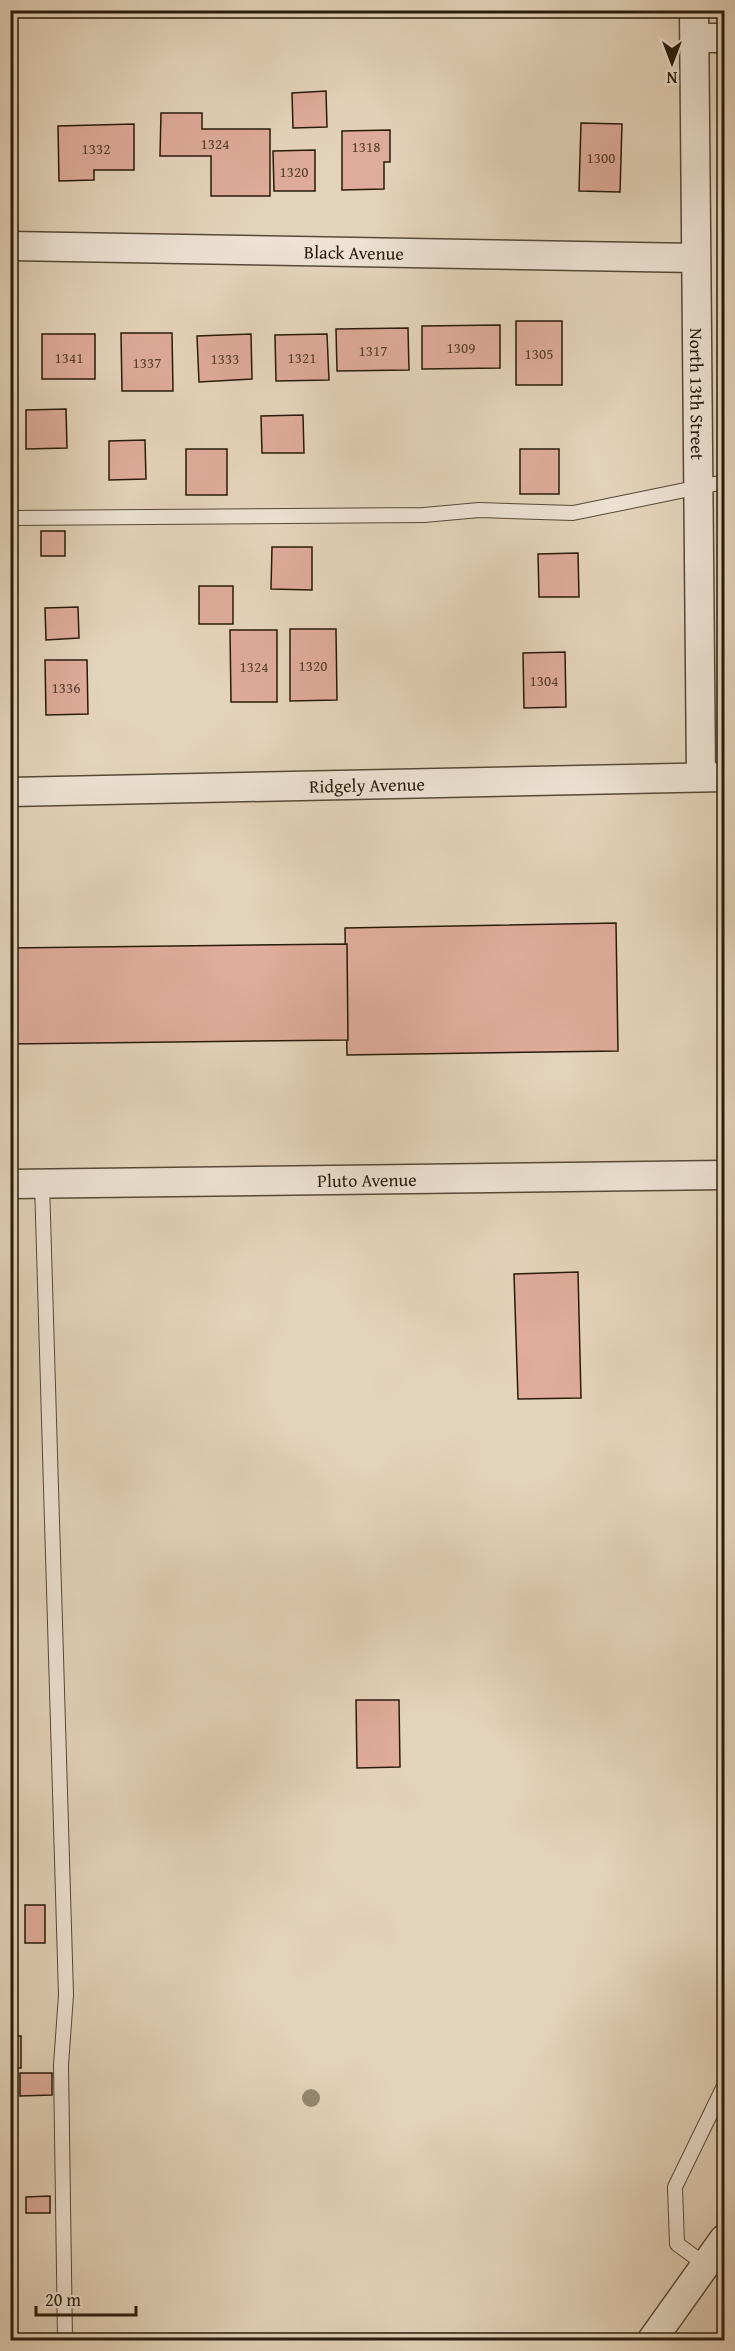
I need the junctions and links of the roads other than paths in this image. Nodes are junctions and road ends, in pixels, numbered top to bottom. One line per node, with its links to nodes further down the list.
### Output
1 (694, 10): 2 (street, North 13th Street)
2 (696, 38): 3 (street); 5 (street, North 13th Street)
3 (724, 38)
4 (10, 246): 5 (street, Black Avenue)
5 (695, 258): 6 (street, North 13th Street)
6 (712, 484): 7 (lane); 8 (street, North 13th Street)
7 (10, 518)
8 (713, 777): 9 (street, Ridgely Avenue)
9 (10, 792)
10 (724, 1175): 11 (street, Pluto Avenue)
11 (42, 1183): 12 (street, Pluto Avenue); 16 (lane)
12 (10, 1184)
13 (724, 2086): 15 (lane)
14 (724, 2239): 15 (street)
15 (706, 2265): 17 (street)
16 (65, 2340)
17 (652, 2340)

